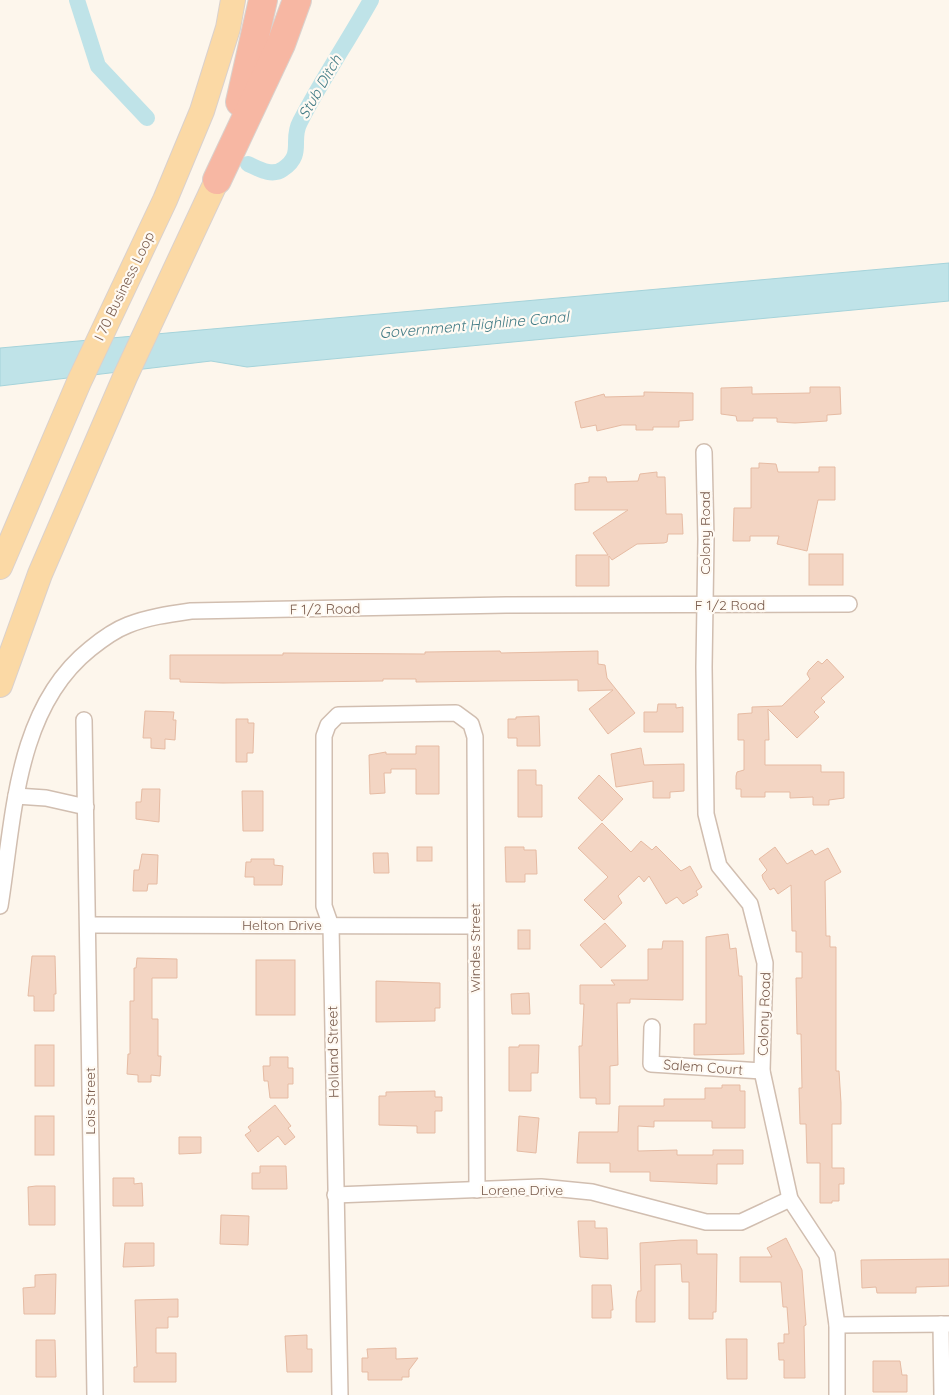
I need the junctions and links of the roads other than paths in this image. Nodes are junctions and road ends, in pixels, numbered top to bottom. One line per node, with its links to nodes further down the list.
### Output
1 (233, 0): 6 (main road, I 70 Business Loop)
2 (263, 0): 4 (highway)
3 (297, 0): 4 (highway)
4 (217, 180): 9 (main road)
5 (704, 452): 7 (street, Colony Road)
6 (0, 567)
7 (704, 604): 8 (street, F 1/2 Road); 12 (street, F 1/2 Road); 19 (street, Colony Road)
8 (850, 604)
9 (0, 685)
10 (456, 713): 16 (street, Holland Street); 17 (street, Windes Street)
11 (84, 720): 13 (street, Lois Street)
12 (16, 796): 13 (street); 14 (street, F 1/2 Road)
13 (86, 807): 15 (street, Lois Street)
14 (0, 906)
15 (89, 925): 16 (street, Helton Drive); 25 (street, Lois Street)
16 (331, 926): 17 (street, Helton Drive); 21 (street, Holland Street)
17 (474, 926): 20 (street, Windes Street)
18 (652, 1027): 19 (street, Salem Court)
19 (762, 1071): 22 (street, Colony Road)
20 (477, 1190): 21 (street, Lorene Drive); 22 (street, Lorene Drive)
21 (335, 1195): 26 (street, Holland Street)
22 (790, 1199): 24 (street, Colony Road)
23 (945, 1324): 24 (street); 28 (street)
24 (837, 1326): 27 (street, Colony Road)
25 (95, 1395)
26 (340, 1395)
27 (837, 1395)
28 (942, 1395)

